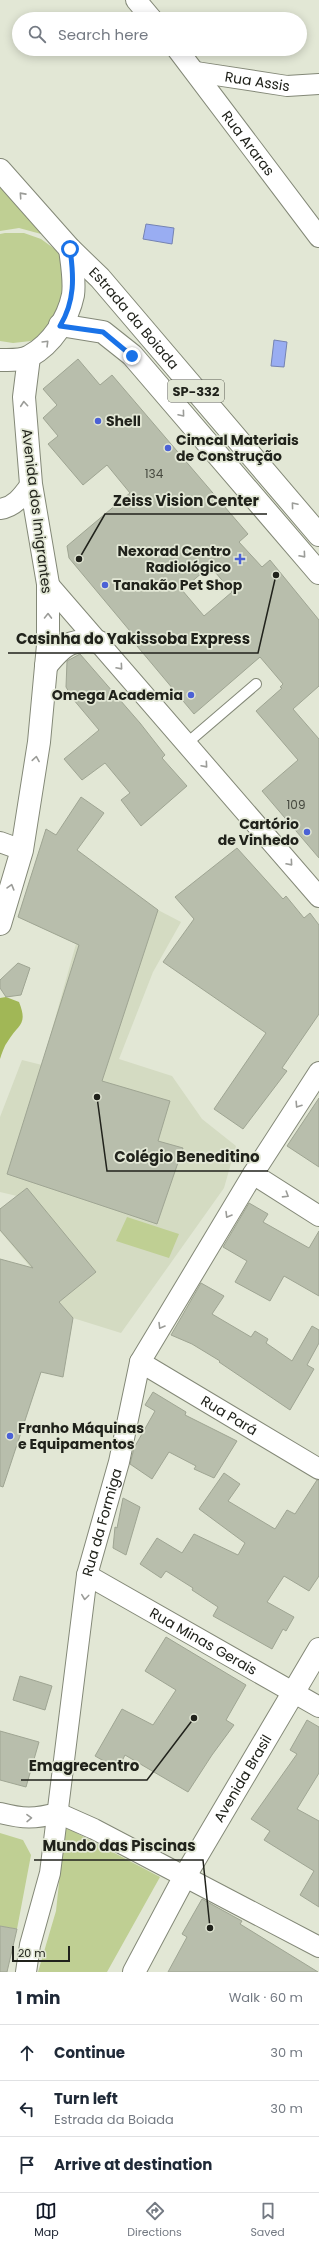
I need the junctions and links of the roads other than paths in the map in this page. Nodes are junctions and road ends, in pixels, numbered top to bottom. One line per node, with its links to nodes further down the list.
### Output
1 (136, 0): 2 (street)
2 (146, 12)
3 (183, 56): 4 (street, Rua Araras)
4 (196, 72): 5 (street, Rua Assis); 7 (street, Rua Araras)
5 (319, 84)
6 (0, 170): 8 (main road, SP-332, one-way to 6)
7 (319, 236)
8 (70, 249): 9 (main road); 14 (main road, Estrada da Boiada / SP-332, one-way to 8)
9 (60, 326): 10 (main road, one-way to 9); 15 (main road, Estrada da Boiada / SP-332, one-way to 15)
10 (29, 357): 11 (main road); 12 (main road, Avenida dos Imigrantes, one-way to 10)
11 (0, 360)
12 (31, 484): 13 (street); 16 (main road, Avenida dos Imigrantes)
13 (0, 509)
14 (319, 535)
15 (319, 573)
16 (48, 584): 17 (street); 18 (main road, Avenida dos Imigrantes, one-way to 16)
17 (99, 642): 18 (main road); 20 (street, one-way to 20)
18 (46, 666): 22 (main road, Avenida dos Imigrantes, one-way to 18)
19 (256, 684): 20 (lane)
20 (186, 744): 23 (street, one-way to 23)
21 (0, 842): 22 (street)
22 (22, 850): 24 (main road, Avenida dos Imigrantes, one-way to 22)
23 (319, 897)
24 (0, 924)
25 (319, 1072): 26 (street, Rua da Formiga, one-way to 26)
26 (253, 1174): 27 (street, one-way to 27); 28 (street, Rua da Formiga, one-way to 28)
27 (319, 1216)
28 (140, 1362): 29 (street, Rua Pará); 30 (street, Rua da Formiga)
29 (319, 1469)
30 (87, 1575): 32 (street, Rua Minas Gerais); 35 (street, Rua da Formiga, one-way to 35)
31 (319, 1649): 32 (main road, Avenida Brasil)
32 (293, 1692): 33 (street, Rua Minas Gerais); 36 (main road, Avenida Brasil)
33 (319, 1707)
34 (0, 1813): 35 (street, one-way to 35)
35 (58, 1813): 36 (street); 38 (street, Rua da Formiga)
36 (186, 1876): 37 (street); 39 (main road, Avenida Brasil)
37 (319, 1947)
38 (26, 1972)
39 (134, 1972)

